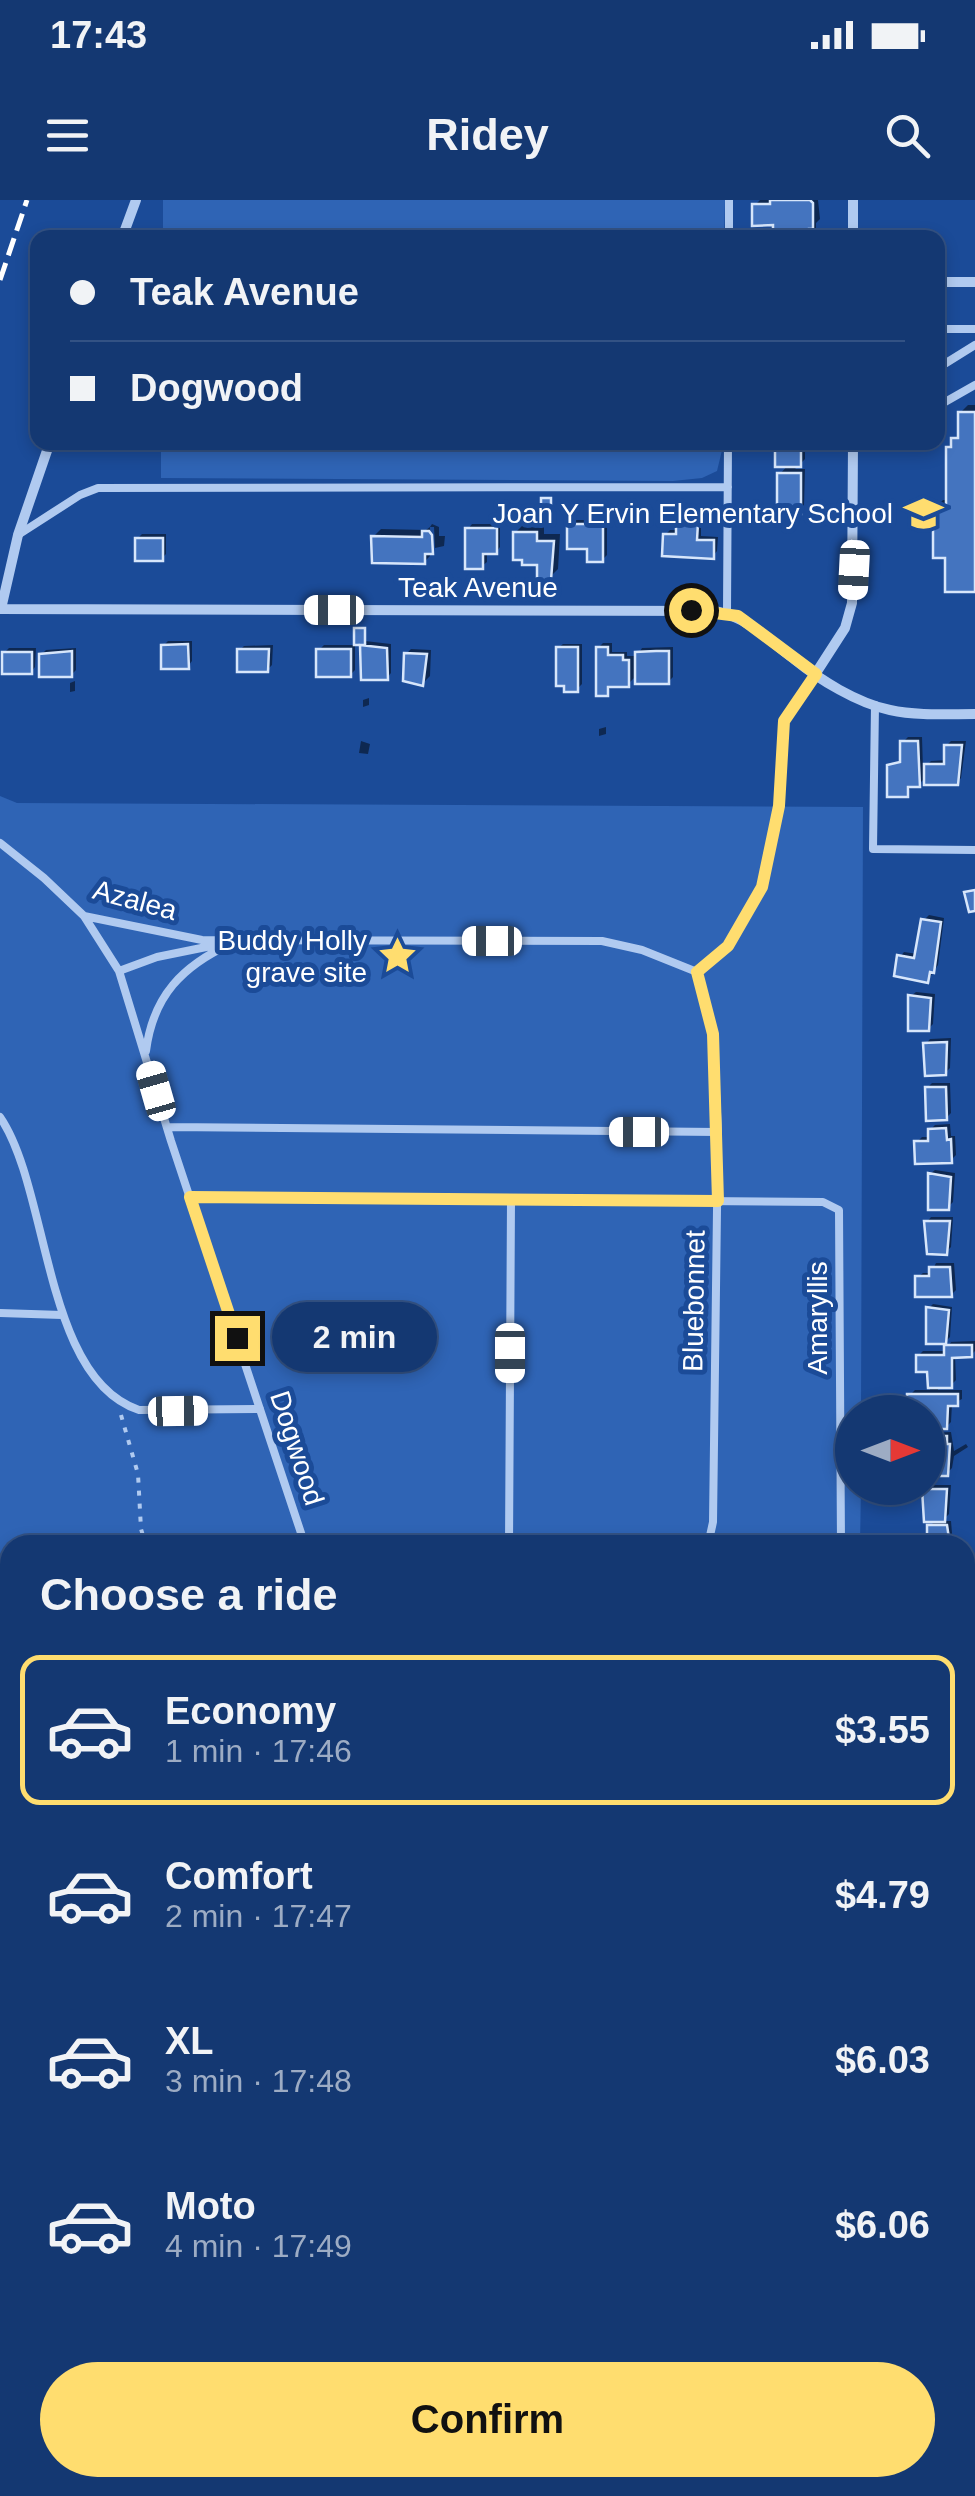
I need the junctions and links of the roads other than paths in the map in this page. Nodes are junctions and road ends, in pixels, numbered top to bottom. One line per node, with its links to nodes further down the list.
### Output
1 (136, 200): 4 (street)
2 (729, 200): 5 (lane)
3 (853, 200): 6 (street)
4 (125, 230)
5 (729, 230)
6 (853, 230)
7 (945, 282): 8 (street)
8 (975, 282)
9 (945, 329): 10 (lane)
10 (975, 329)
11 (975, 345): 12 (lane)
12 (945, 364)
13 (975, 385): 14 (lane)
14 (945, 402)
15 (47, 450): 19 (street)
16 (728, 450): 18 (lane)
17 (854, 450): 22 (street)
18 (728, 486): 19 (lane); 21 (lane)
19 (18, 535): 20 (street)
20 (1, 609): 21 (street, Teak Avenue)
21 (727, 614): 22 (street, Teak Avenue)
22 (816, 674): 23 (street, Teak Avenue); 30 (lane)
23 (875, 705): 24 (street); 26 (lane)
24 (975, 714)
25 (0, 843): 27 (lane, Azalea)
26 (975, 850)
27 (84, 916): 28 (lane, Azalea); 29 (lane, Dogwood)
28 (236, 942): 29 (lane); 30 (lane, Azalea); 31 (lane)
29 (119, 971): 31 (lane, Dogwood)
30 (697, 972): 34 (lane, Bluebonnet)
31 (146, 1054): 33 (lane, Dogwood)
32 (0, 1117): 39 (lane)
33 (167, 1127): 34 (lane); 35 (lane, Dogwood)
34 (718, 1132): 37 (lane, Bluebonnet)
35 (190, 1197): 36 (lane); 40 (lane, Dogwood)
36 (510, 1200): 37 (lane); 42 (lane)
37 (718, 1201): 43 (lane, Bluebonnet); 44 (lane, Amaryllis)
38 (0, 1313): 39 (lane)
39 (62, 1315): 40 (lane)
40 (260, 1409): 41 (lane, Dogwood)
41 (301, 1535)
42 (509, 1535)
43 (710, 1535)
44 (841, 1535)

